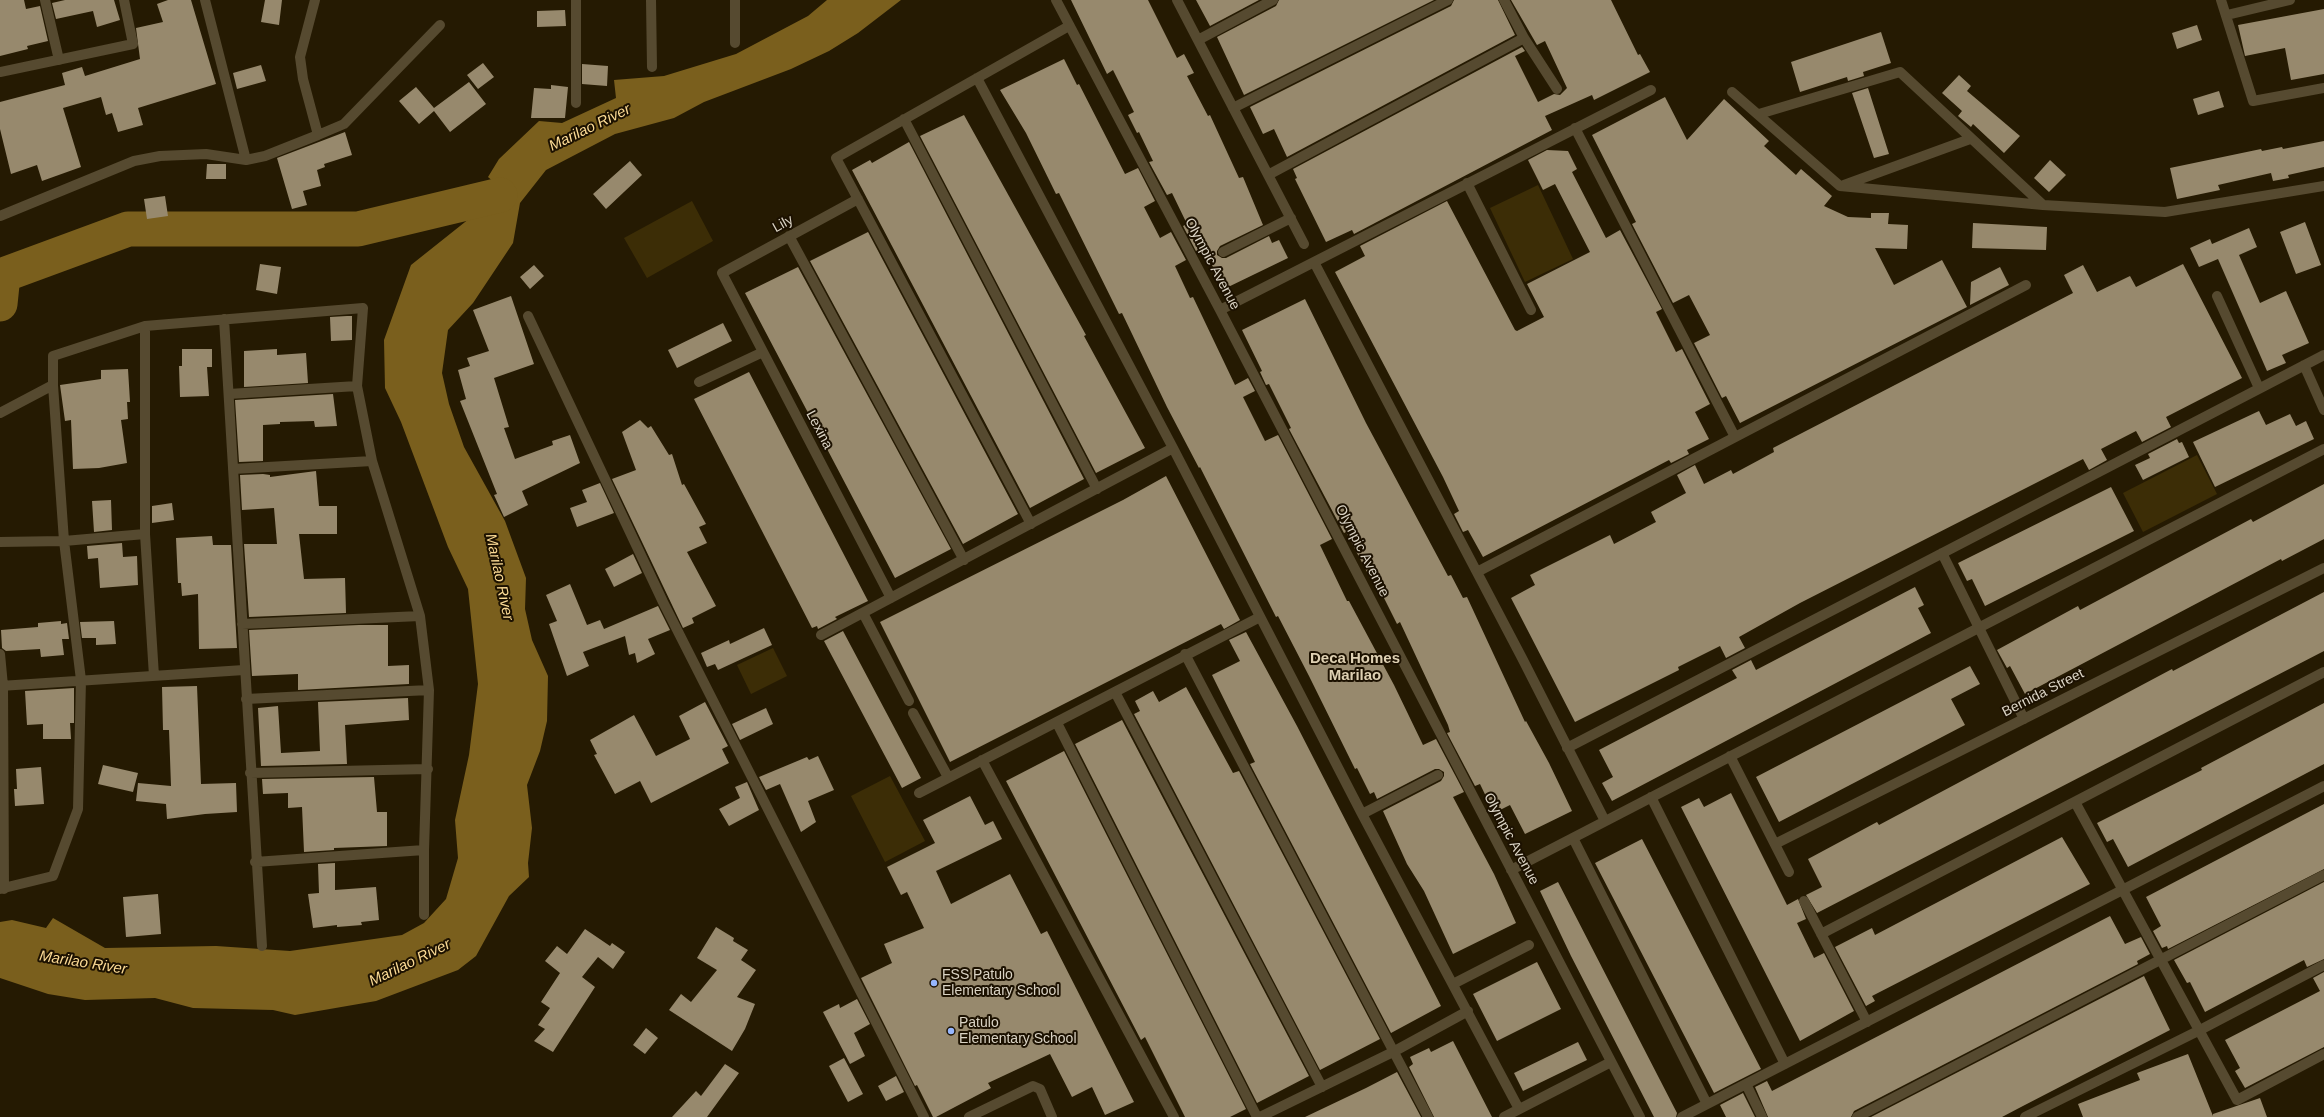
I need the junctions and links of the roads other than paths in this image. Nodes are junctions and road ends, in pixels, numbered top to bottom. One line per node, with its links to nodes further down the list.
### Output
1 (45, 0): 21 (street)
2 (124, 0): 21 (street)
3 (205, 0): 36 (street)
4 (315, 0): 34 (street)
5 (576, 0): 29 (street)
6 (651, 0): 22 (street)
7 (735, 0): 20 (street)
8 (1056, 0): 17 (street, Olympic Avenue)
9 (1177, 0): 19 (street)
10 (1273, 0): 19 (street)
11 (1448, 0): 30 (street)
12 (1504, 0): 18 (street)
13 (2221, 0): 15 (street)
14 (2290, 0): 15 (street)
15 (2227, 15): 25 (street)
16 (440, 25): 34 (street)
17 (1069, 26): 24 (street); 52 (street, Olympic Avenue)
18 (1524, 38): 26 (street); 37 (street)
19 (1198, 40): 30 (street)
20 (735, 43)
21 (58, 60): 23 (street)
22 (652, 68)
23 (0, 72)
24 (977, 78): 32 (street); 68 (street)
25 (2324, 88)
26 (1557, 89)
27 (1651, 90): 33 (street)
28 (1732, 92): 31 (street)
29 (576, 103)
30 (1233, 108): 37 (street)
31 (1759, 114): 35 (street); 39 (street)
32 (904, 119): 41 (street); 72 (street)
33 (1575, 128): 38 (street); 67 (street)
34 (318, 135): 36 (street)
35 (1970, 139): 39 (street); 42 (street)
36 (246, 160): 43 (street)
37 (1268, 175): 44 (street)
38 (1468, 184): 48 (street); 53 (street)
39 (1840, 186): 42 (street)
40 (2324, 186): 42 (street)
41 (858, 199): 45 (street, Lily); 73 (street)
42 (2042, 205)
43 (0, 216)
44 (1291, 218): 46 (street); 47 (street)
45 (789, 236): 49 (street, Lily); 78 (street)
46 (1304, 244)
47 (1223, 252)
48 (1314, 262): 52 (street); 80 (street)
49 (722, 274): 57 (street, Lexina)
50 (2026, 285): 67 (street)
51 (2217, 296): 63 (street)
52 (1220, 310): 119 (street, Olympic Avenue)
53 (1531, 310)
54 (528, 316): 143 (street)
55 (224, 319): 56 (street); 62 (street); 64 (street)
56 (145, 326): 61 (street); 74 (street)
57 (763, 352): 60 (street); 81 (street, Lexina)
58 (2324, 356): 59 (street)
59 (2304, 365): 63 (street); 65 (street)
60 (699, 382)
61 (53, 385): 66 (street); 75 (street)
62 (357, 386): 64 (street); 70 (street)
63 (2259, 388): 77 (street)
64 (229, 394): 71 (street)
65 (2324, 410)
66 (0, 413)
67 (1736, 437): 80 (street)
68 (1173, 448): 72 (street); 84 (street)
69 (2324, 449): 86 (street)
70 (372, 461): 71 (street); 83 (street)
71 (233, 469): 85 (street)
72 (1097, 489): 73 (street)
73 (1031, 524): 78 (street)
74 (145, 534): 75 (street); 92 (street)
75 (64, 541): 76 (street); 93 (street)
76 (0, 542)
77 (1942, 553): 86 (street); 102 (street)
78 (964, 560): 81 (street)
79 (2324, 568): 100 (street, Bernida Street)
80 (1477, 572): 102 (street)
81 (891, 598): 82 (street)
82 (863, 613): 87 (street); 98 (street)
83 (420, 616): 85 (street); 95 (street)
84 (1260, 616): 89 (street); 113 (street)
85 (242, 624): 90 (street)
86 (1980, 627): 100 (street); 103 (street)
87 (821, 635)
88 (0, 654): 94 (street)
89 (1185, 654): 96 (street); 135 (street)
90 (244, 670): 92 (street); 97 (street)
91 (2324, 672): 112 (street)
92 (154, 676): 93 (street)
93 (80, 680): 94 (street); 122 (street)
94 (1, 686): 122 (street)
95 (429, 690): 97 (street); 105 (street)
96 (1115, 692): 101 (street); 140 (street)
97 (246, 699): 106 (street)
98 (909, 701)
99 (913, 713): 108 (street)
100 (2024, 719): 116 (street, Bernida Street)
101 (1057, 723): 104 (street); 147 (street)
102 (1567, 748): 114 (street)
103 (1730, 756): 111 (street); 116 (street)
104 (982, 760): 108 (street); 146 (street)
105 (428, 770): 106 (street); 117 (street)
106 (250, 773): 118 (street)
107 (1438, 775): 113 (street)
108 (948, 777): 110 (street)
109 (2324, 786): 123 (street)
110 (920, 793)
111 (1651, 797): 114 (street); 138 (street)
112 (2075, 802): 123 (street); 126 (street)
113 (1362, 814): 131 (street)
114 (1605, 821): 115 (street)
115 (1573, 838): 119 (street); 141 (street)
116 (1775, 844): 120 (street)
117 (424, 850): 118 (street); 125 (street)
118 (255, 862): 128 (street)
119 (1511, 870): 137 (street, Olympic Avenue)
120 (1789, 872)
121 (2324, 875): 129 (street)
122 (2, 889)
123 (2123, 889): 129 (street); 133 (street)
124 (1804, 901): 126 (street)
125 (424, 915)
126 (1822, 934): 133 (street)
127 (1529, 945): 131 (street)
128 (262, 946)
129 (2160, 958): 134 (street); 154 (street)
130 (2324, 965): 134 (street)
131 (1453, 984): 132 (street)
132 (1468, 1011): 135 (street); 142 (street)
133 (1867, 1022): 138 (street)
134 (2200, 1030): 136 (street); 155 (street)
135 (1393, 1052): 140 (street); 149 (street)
136 (2324, 1054)
137 (1611, 1062): 142 (street); 151 (street, Olympic Avenue)
138 (1785, 1064): 139 (street)
139 (1746, 1084): 141 (street); 153 (street)
140 (1322, 1086): 148 (street)
141 (1706, 1104): 152 (street)
142 (1520, 1109): 150 (street)
143 (924, 1117)
144 (969, 1117): 145 (street)
145 (1052, 1117)
146 (1174, 1117)
147 (1257, 1117)
148 (1260, 1117)
149 (1428, 1117)
150 (1504, 1117)
151 (1640, 1117)
152 (1682, 1117)
153 (1762, 1117)
154 (1857, 1117)
155 (2026, 1117)

